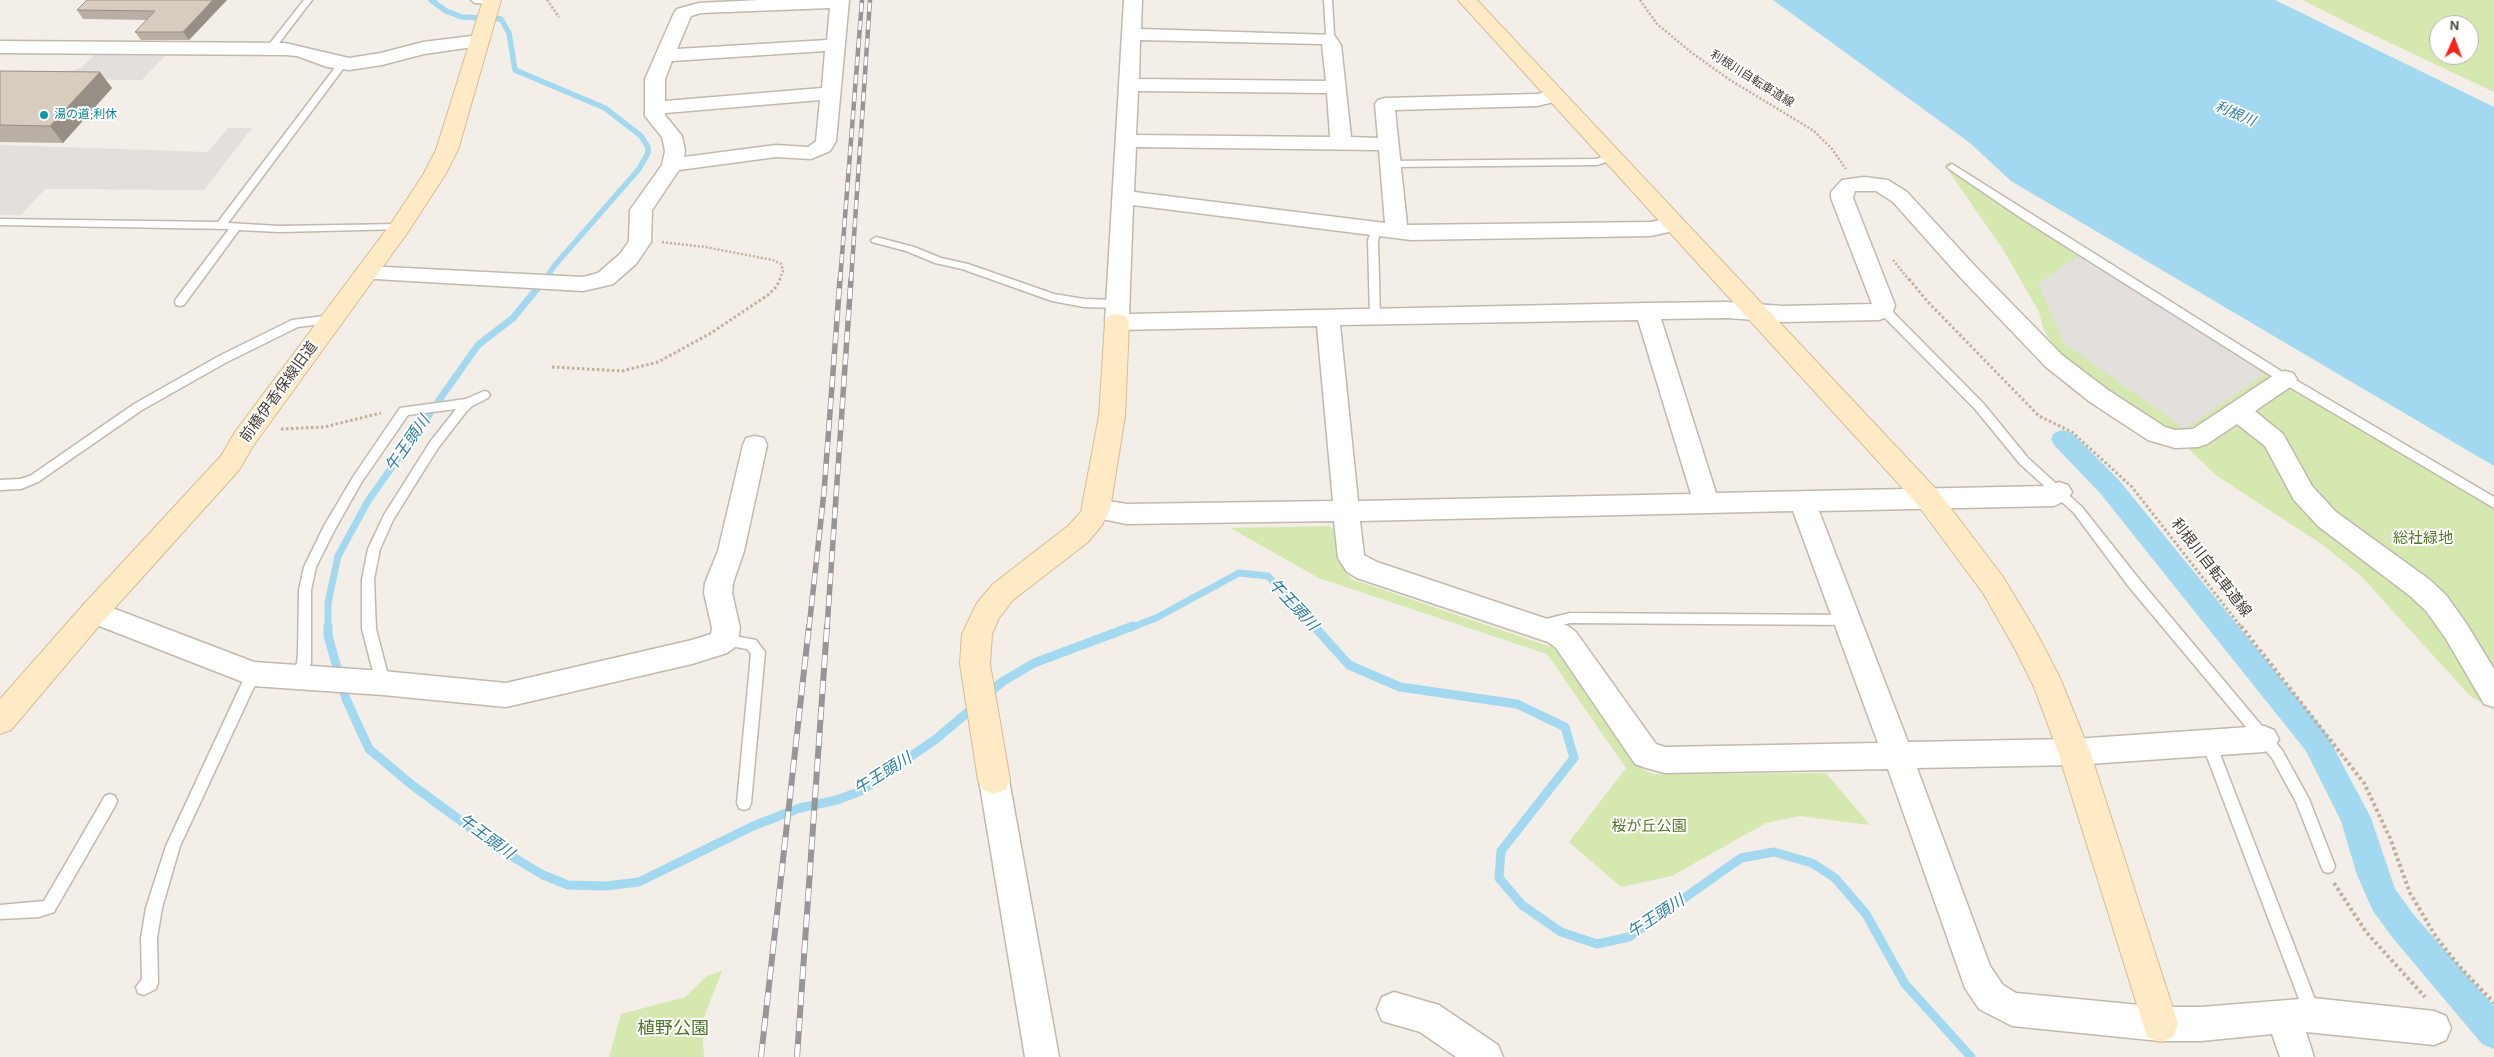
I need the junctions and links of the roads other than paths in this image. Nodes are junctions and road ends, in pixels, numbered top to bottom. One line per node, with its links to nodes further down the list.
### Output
1 (308, 0): 11 (lane)
2 (1133, 0): 7 (street)
3 (1328, 0): 8 (lane)
4 (1467, 0): 17 (street)
5 (840, 1): 9 (street); 12 (street)
6 (486, 12): 13 (street); 30 (street, 前橋伊香保線旧道)
7 (1132, 34): 8 (street); 14 (street)
8 (1327, 39): 15 (street)
9 (835, 44): 12 (street); 16 (street)
10 (0, 47): 11 (street)
11 (270, 49): 13 (street)
12 (663, 56): 18 (street)
13 (343, 63): 28 (lane)
14 (1129, 85): 15 (street); 19 (street)
15 (1336, 87): 20 (street)
16 (831, 93): 18 (street); 23 (street)
17 (1555, 96): 21 (street); 22 (street)
18 (655, 108): 23 (street)
19 (1126, 141): 20 (street); 25 (street)
20 (1341, 144): 21 (street)
21 (1388, 154): 22 (lane); 31 (street)
22 (1612, 157): 27 (street)
23 (672, 165): 33 (street)
24 (1952, 167): 42 (lane)
25 (1123, 197): 31 (street); 38 (street)
26 (0, 222): 28 (lane)
27 (1674, 224): 31 (street); 37 (street)
28 (221, 225): 29 (lane)
29 (237, 226): 30 (lane); 34 (lane)
30 (400, 227): 33 (street, 前橋伊香保線旧道)
31 (1385, 232): 39 (lane)
32 (876, 240): 38 (lane)
33 (366, 273): 40 (street, 前橋伊香保線旧道)
34 (180, 302)
35 (1884, 310): 37 (street); 45 (street); 48 (lane)
36 (1647, 311): 37 (street); 39 (street); 51 (street)
37 (1756, 311): 49 (street)
38 (1118, 313): 41 (street); 53 (street)
39 (1375, 318): 41 (street)
40 (332, 319): 47 (lane); 55 (street, 前橋伊香保線旧道)
41 (1328, 319): 54 (street)
42 (2285, 379): 45 (street); 52 (lane)
43 (484, 395): 44 (lane)
44 (468, 403): 60 (lane); 61 (lane)
45 (2238, 411): 62 (street)
46 (755, 445): 58 (street)
47 (0, 485)
48 (2059, 492): 49 (street); 64 (lane)
49 (1926, 498): 50 (street); 66 (street)
50 (1802, 500): 51 (street); 56 (street)
51 (1706, 502): 54 (street)
52 (2494, 503)
53 (1096, 509): 54 (street); 68 (street)
54 (1346, 511): 57 (street)
55 (94, 612): 59 (street); 63 (street, 前橋伊香保線旧道)
56 (1849, 620): 57 (lane); 67 (street)
57 (1545, 628): 67 (street)
58 (724, 640): 61 (street); 70 (lane)
59 (253, 674): 60 (street); 73 (lane)
60 (303, 679): 61 (street)
61 (383, 683)
62 (2494, 695)
63 (0, 721)
64 (2264, 739): 65 (street); 71 (lane)
65 (2204, 741): 66 (street); 75 (lane)
66 (2074, 752): 67 (street); 76 (street)
67 (1898, 755): 76 (street)
68 (994, 780): 78 (street)
69 (110, 800): 72 (lane)
70 (744, 803)
71 (2328, 866)
72 (0, 912)
73 (144, 987)
74 (1394, 1009): 79 (street)
75 (2298, 1015): 76 (street); 77 (street); 80 (street)
76 (2160, 1024)
77 (2434, 1028)
78 (1042, 1057)
79 (1486, 1057)
80 (2297, 1057)

